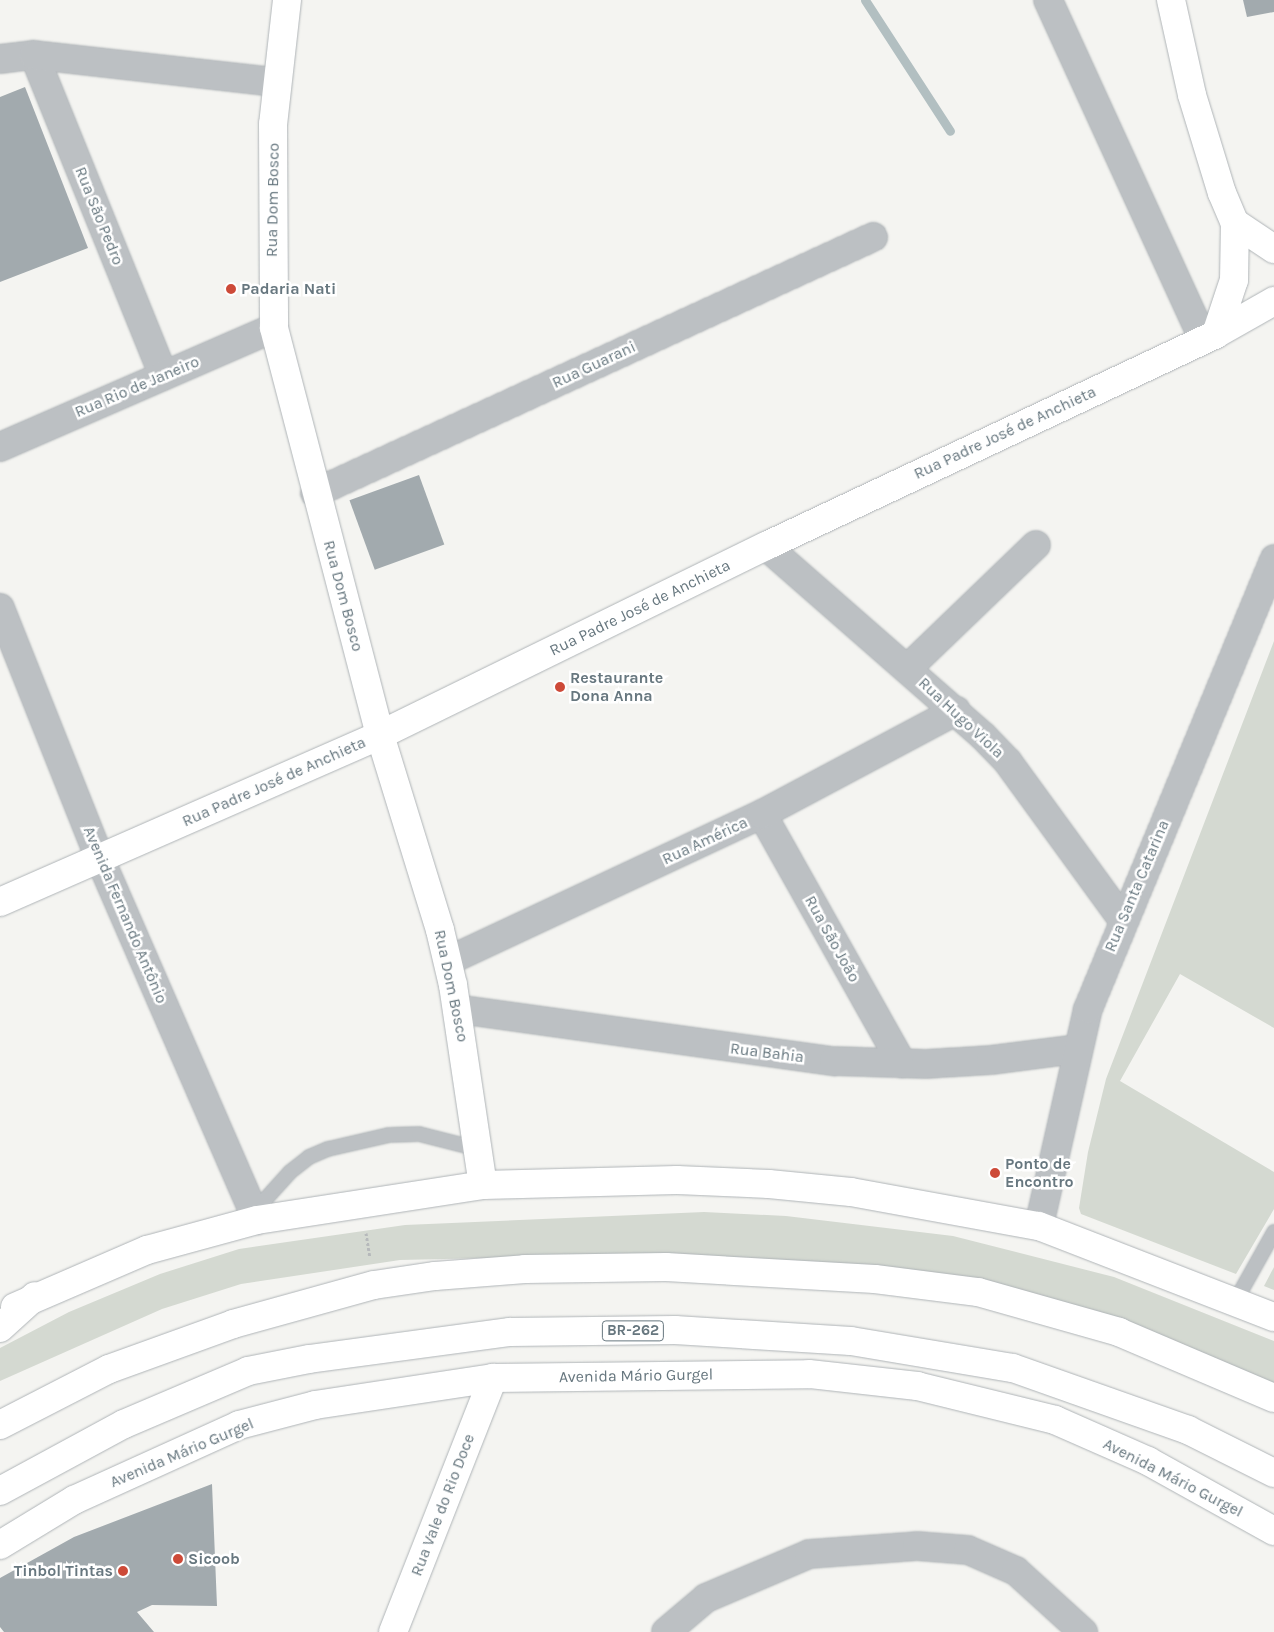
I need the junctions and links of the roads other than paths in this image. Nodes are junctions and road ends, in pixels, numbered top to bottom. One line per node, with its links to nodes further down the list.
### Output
1 (287, 0): 6 (main road, Rua Dom Bosco)
2 (1048, 0): 12 (street)
3 (1171, 0): 7 (main road)
4 (34, 55): 5 (street); 6 (street); 13 (street, Rua São Pedro)
5 (0, 59)
6 (276, 82): 11 (main road, Rua Dom Bosco)
7 (1235, 223): 9 (main road); 12 (main road)
8 (873, 237): 15 (street, Rua Guarani)
9 (1274, 249)
10 (1274, 301): 12 (main road, Rua Padre José de Anchieta)
11 (274, 328): 13 (street, Rua Rio de Janeiro); 15 (main road, Rua Dom Bosco)
12 (1210, 337): 17 (main road, Rua Padre José de Anchieta)
13 (164, 376): 14 (street, Rua Rio de Janeiro)
14 (0, 447)
15 (316, 493): 22 (main road, Rua Dom Bosco)
16 (1036, 545): 20 (street)
17 (766, 546): 20 (street, Rua Hugo Viola); 22 (main road, Rua Padre José de Anchieta)
18 (1274, 559): 26 (street, Rua Santa Catarina)
19 (0, 608): 24 (street, Avenida Fernando Antônio)
20 (907, 669): 21 (street, Rua Hugo Viola)
21 (956, 711): 23 (street, Rua América); 26 (street, Rua Hugo Viola)
22 (380, 735): 24 (main road, Rua Padre José de Anchieta); 27 (main road, Rua Dom Bosco)
23 (762, 814): 27 (street, Rua América); 30 (street, Rua São João)
24 (100, 859): 25 (main road, Rua Padre José de Anchieta); 33 (street, Avenida Fernando Antônio)
25 (0, 902)
26 (1123, 920): 29 (street, Rua Santa Catarina)
27 (448, 961): 28 (main road, Rua Dom Bosco)
28 (457, 1009): 30 (street, Rua Bahia); 31 (main road, Rua Dom Bosco)
29 (1078, 1049): 30 (street, Rua Bahia); 34 (street, Rua Santa Catarina)
30 (902, 1063)
31 (478, 1150): 32 (main road, Rua Dom Bosco); 33 (lane)
32 (483, 1185): 33 (main road); 34 (main road)
33 (255, 1216): 36 (main road)
34 (1039, 1226): 37 (main road)
35 (1274, 1232): 37 (lane)
36 (35, 1296): 38 (main road); 40 (main road)
37 (1236, 1300): 39 (main road)
38 (0, 1314)
39 (1274, 1318)
40 (0, 1328)
41 (493, 1378): 46 (main road, Avenida Mário Gurgel); 47 (main road, Avenida Mário Gurgel); 48 (main road, Rua Vale do Rio Doce)
42 (1274, 1398): 43 (main road)
43 (0, 1426)
44 (1274, 1473): 45 (main road, BR-262)
45 (0, 1491)
46 (1274, 1531)
47 (0, 1545)
48 (393, 1632)
49 (666, 1632): 50 (street)
50 (1083, 1632)

